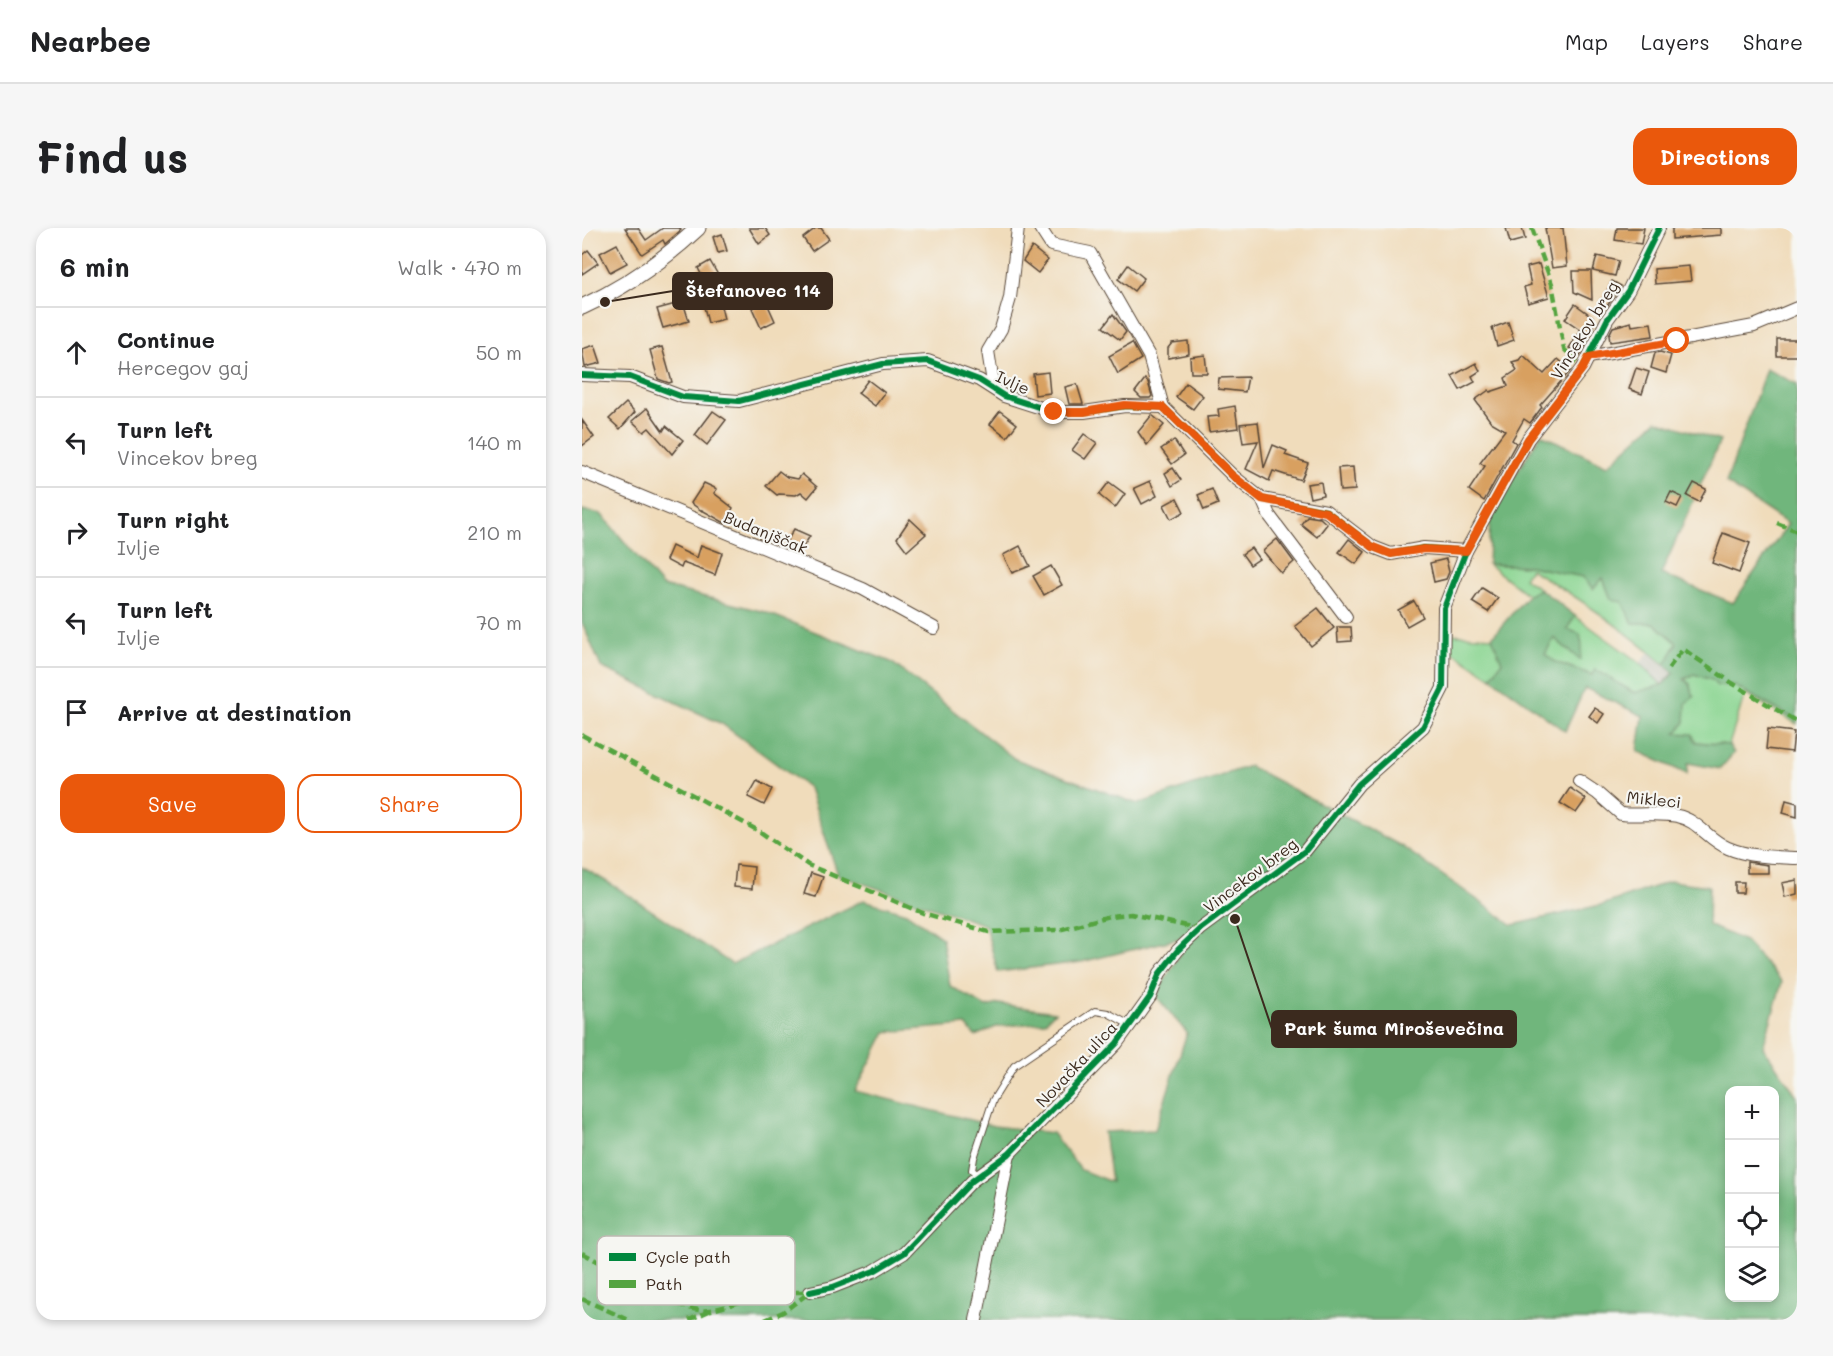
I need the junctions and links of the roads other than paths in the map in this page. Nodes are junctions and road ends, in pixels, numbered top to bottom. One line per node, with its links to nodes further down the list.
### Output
1 (698, 228): 5 (street)
2 (1018, 228): 9 (street)
3 (1040, 228): 10 (street)
4 (1659, 228): 7 (street, Vincekov breg)
5 (582, 307)
6 (1797, 308): 7 (street)
7 (1589, 357): 13 (street, Vincekov breg)
8 (582, 375): 9 (street, Ivlje)
9 (994, 389): 10 (street, Ivlje)
10 (1163, 407): 12 (street)
11 (582, 472): 15 (street, Budanjščak)
12 (1262, 499): 13 (street); 14 (street)
13 (1466, 551): 18 (street, Vincekov breg)
14 (1346, 617)
15 (934, 628)
16 (1579, 781): 17 (street, Mikleci)
17 (1797, 858)
18 (1200, 930): 19 (street, Novačka ulica)
19 (1130, 1025): 20 (street, Novačka ulica); 21 (lane)
20 (1009, 1154): 21 (street, Novačka ulica); 23 (street)
21 (979, 1176): 22 (street, Novačka ulica)
22 (810, 1292)
23 (976, 1320)

